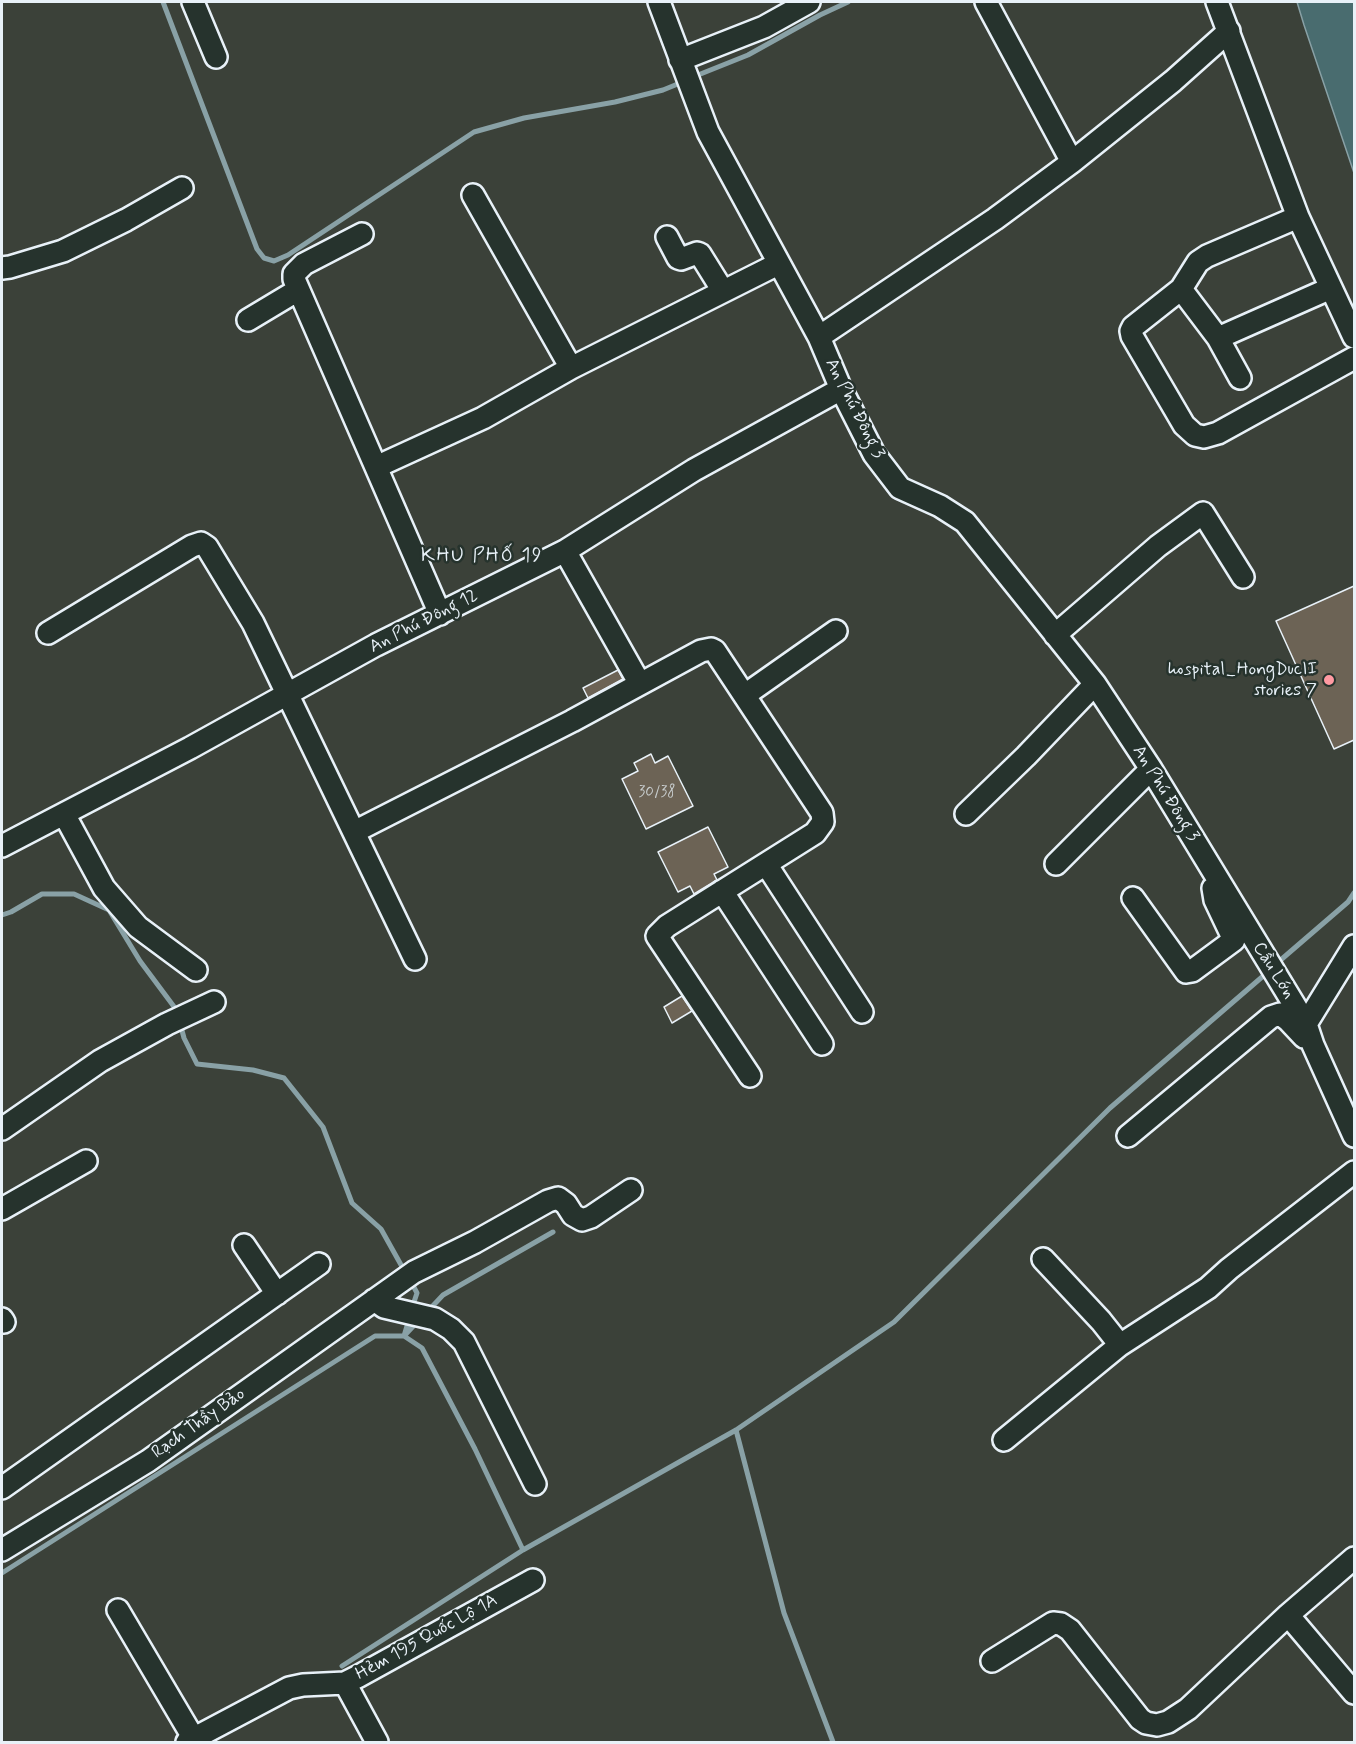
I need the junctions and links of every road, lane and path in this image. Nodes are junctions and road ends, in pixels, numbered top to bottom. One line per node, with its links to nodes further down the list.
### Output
1 (192, 2): 7 (street)
2 (659, 2): 8 (street, An Phú Đông 3)
3 (809, 2): 8 (street)
4 (986, 2): 9 (street)
5 (1217, 2): 6 (street)
6 (1228, 31): 9 (street); 12 (street)
7 (216, 57)
8 (682, 65): 15 (street, An Phú Đông 3)
9 (1072, 162): 23 (street)
10 (182, 188): 16 (street)
11 (473, 195): 26 (street)
12 (1298, 217): 17 (street); 18 (street)
13 (362, 234): 19 (street)
14 (667, 237): 20 (street)
15 (778, 264): 20 (street); 23 (street, An Phú Đông 3)
16 (2, 268)
17 (1331, 288): 22 (street); 24 (street)
18 (1181, 289): 24 (street); 25 (street)
19 (298, 290): 21 (street); 29 (street)
20 (723, 291): 26 (street)
21 (248, 320)
22 (1354, 337)
23 (819, 338): 28 (street, An Phú Đông 3)
24 (1218, 338): 27 (street)
25 (1354, 358)
26 (571, 368): 29 (street)
27 (1240, 378)
28 (841, 389): 30 (street, An Phú Đông 12); 35 (street, An Phú Đông 3)
29 (376, 467): 32 (street)
30 (565, 551): 32 (street, An Phú Đông 12); 36 (street)
31 (1243, 577): 35 (street)
32 (440, 614): 38 (street, An Phú Đông 12)
33 (836, 631): 39 (street)
34 (48, 633): 38 (street)
35 (1055, 635): 37 (street, An Phú Đông 3)
36 (640, 684): 39 (street); 43 (street)
37 (1095, 684): 40 (street, An Phú Đông 3); 41 (street)
38 (288, 695): 42 (street, An Phú Đông 12); 43 (street)
39 (745, 695): 45 (street)
40 (1151, 769): 46 (street); 47 (street, An Phú Đông 3)
41 (966, 813)
42 (64, 814): 44 (street, An Phú Đông 12); 53 (street)
43 (354, 832): 52 (street)
44 (2, 846)
45 (766, 864): 48 (street); 55 (street)
46 (1056, 864)
47 (1215, 874): 49 (street); 50 (street, An Phú Đông 3)
48 (722, 891): 57 (street); 59 (street)
49 (1133, 898)
50 (1250, 935): 56 (street, Cầu Lớn)
51 (1354, 946): 56 (street)
52 (415, 959)
53 (196, 970)
54 (214, 1002): 60 (street)
55 (862, 1012)
56 (1301, 1015): 58 (street)
57 (822, 1044)
58 (1313, 1045): 61 (street); 62 (street)
59 (750, 1076)
60 (2, 1129)
61 (1128, 1136)
62 (1354, 1136)
63 (86, 1161): 66 (street)
64 (1354, 1172): 72 (street)
65 (631, 1190): 71 (street, Rạch Thầy Bảo)
66 (2, 1209)
67 (244, 1245): 70 (street)
68 (1043, 1259): 72 (street)
69 (319, 1264): 70 (street)
70 (277, 1294): 75 (street)
71 (382, 1294): 74 (street); 76 (street, Rạch Thầy Bảo)
72 (1120, 1345): 73 (street)
73 (1004, 1440)
74 (535, 1484)
75 (2, 1488)
76 (2, 1550)
77 (1354, 1558): 80 (street)
78 (533, 1580): 82 (street, Hẻm 195 Quốc Lộ 1A)
79 (118, 1610): 84 (street)
80 (1288, 1615): 81 (street); 83 (street)
81 (992, 1661)
82 (345, 1683): 84 (street, Hẻm 195 Quốc Lộ 1A); 85 (street)
83 (1354, 1693)
84 (191, 1741)
85 (377, 1743)

